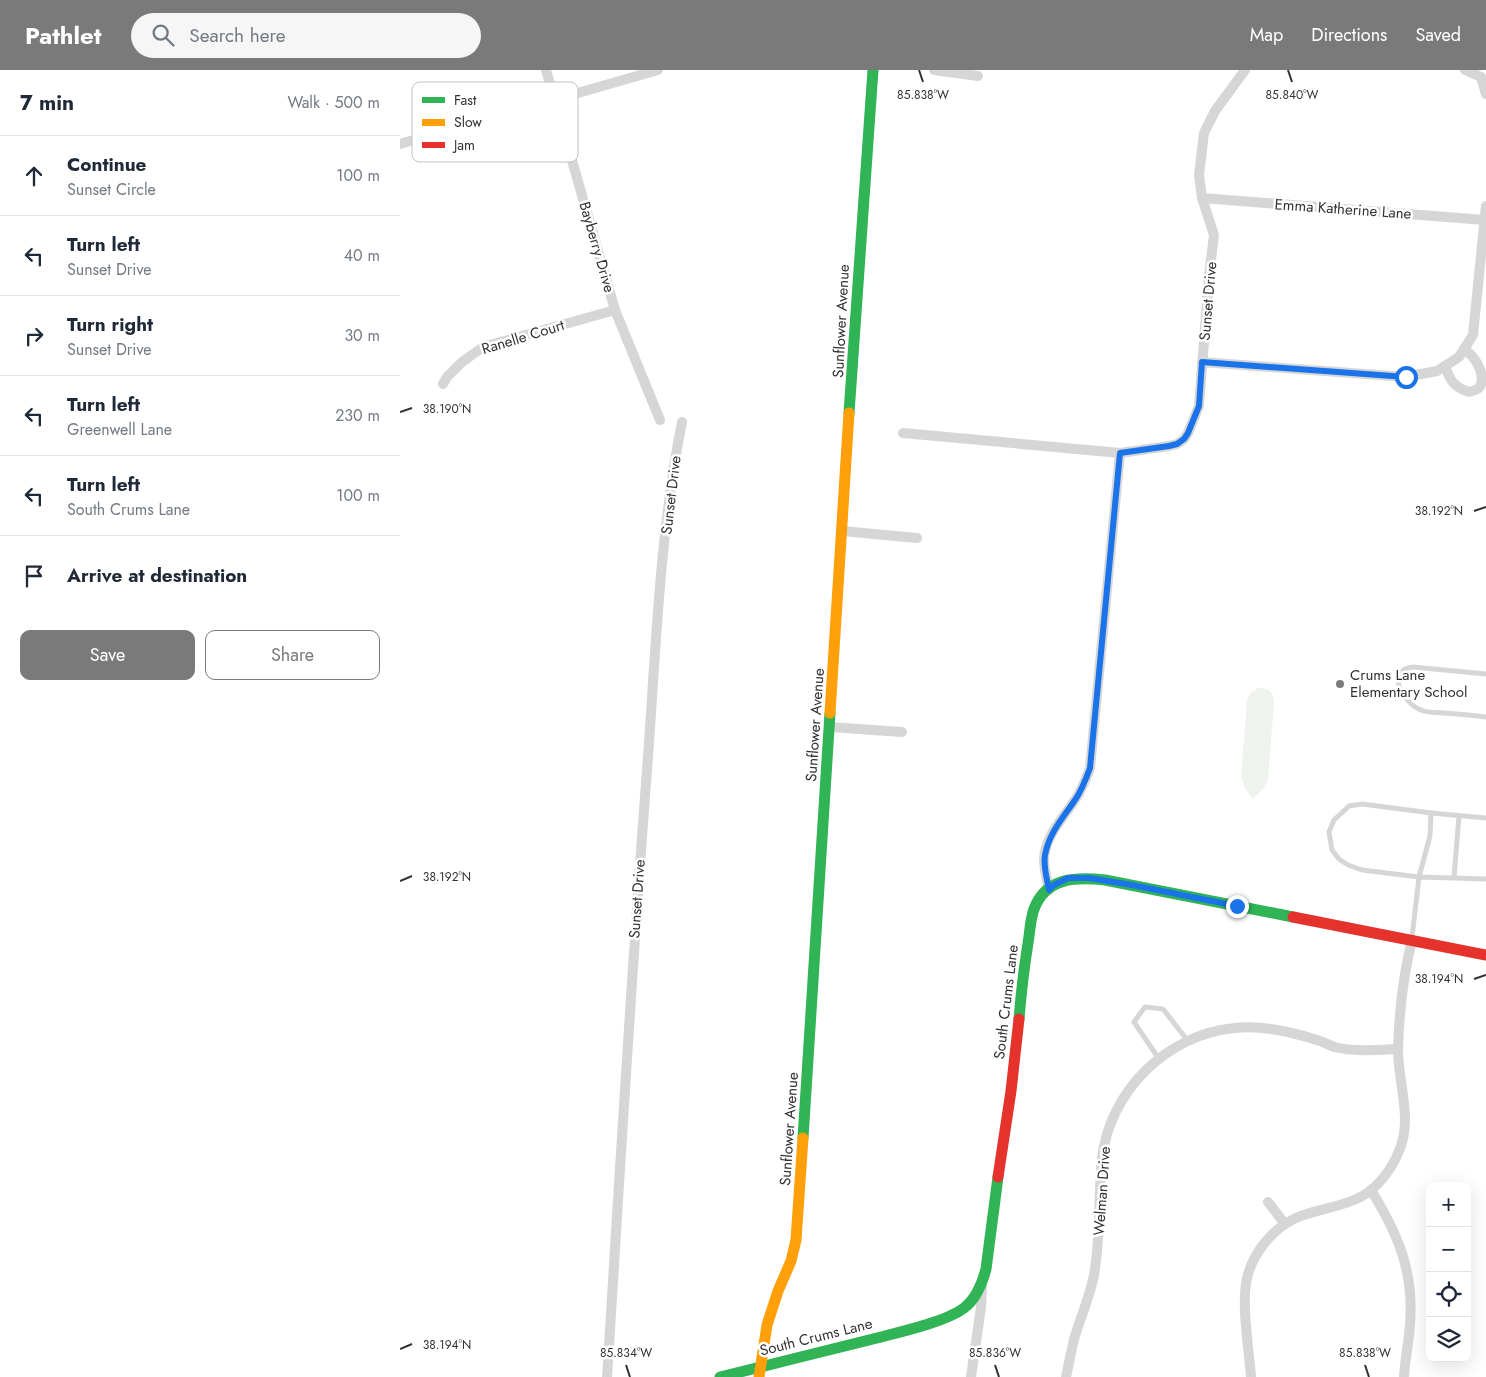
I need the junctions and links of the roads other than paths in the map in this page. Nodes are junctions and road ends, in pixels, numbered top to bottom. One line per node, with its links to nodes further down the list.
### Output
1 (658, 70): 8 (street)
2 (873, 70): 25 (street, Sunflower Avenue)
3 (934, 70): 7 (street)
4 (1245, 70): 13 (street, Sunset Drive)
5 (1465, 70): 6 (street)
6 (1484, 75): 9 (street)
7 (978, 76)
8 (578, 92)
9 (1486, 94)
10 (412, 140): 11 (street)
11 (400, 144)
12 (572, 162): 16 (street, Bayberry Drive)
13 (1202, 198): 15 (street, Emma Katherine Lane); 18 (street, Sunset Drive)
14 (1486, 206): 15 (street)
15 (1484, 220): 17 (street)
16 (615, 310): 20 (street, Ranelle Court); 21 (street, Bayberry Drive)
17 (1464, 349): 19 (street); 19 (street)
18 (1202, 362): 19 (street); 24 (street, Sunset Drive)
19 (1445, 366)
20 (443, 384)
21 (660, 420)
22 (682, 422): 48 (street, Sunset Drive)
23 (903, 433): 24 (street, Sunset Drive)
24 (1120, 453): 37 (street)
25 (842, 531): 26 (street); 29 (street, Sunflower Avenue)
26 (917, 538)
27 (1486, 674): 28 (lane)
28 (1486, 717)
29 (830, 727): 30 (street); 47 (street, Sunflower Avenue)
30 (902, 732)
31 (1431, 813): 32 (lane); 34 (lane); 34 (lane)
32 (1459, 816): 33 (lane); 35 (lane)
33 (1486, 818)
34 (1419, 877): 35 (lane); 38 (lane)
35 (1454, 877): 36 (lane)
36 (1486, 879)
37 (1049, 890): 38 (street, South Crums Lane); 46 (street, South Crums Lane)
38 (1412, 940): 39 (street, South Crums Lane); 41 (street)
39 (1486, 955)
40 (1188, 1041): 41 (street, Welman Drive); 42 (street, Welman Drive); 42 (lane)
41 (1398, 1050): 43 (street)
42 (1159, 1059): 51 (street, Welman Drive)
43 (1371, 1190): 45 (street); 53 (street)
44 (1268, 1202): 45 (street)
45 (1285, 1224): 52 (street)
46 (982, 1282): 47 (street, South Crums Lane); 50 (street)
47 (760, 1372): 49 (street, South Crums Lane)
48 (607, 1377)
49 (720, 1377)
50 (971, 1377)
51 (1066, 1377)
52 (1251, 1377)
53 (1404, 1377)

